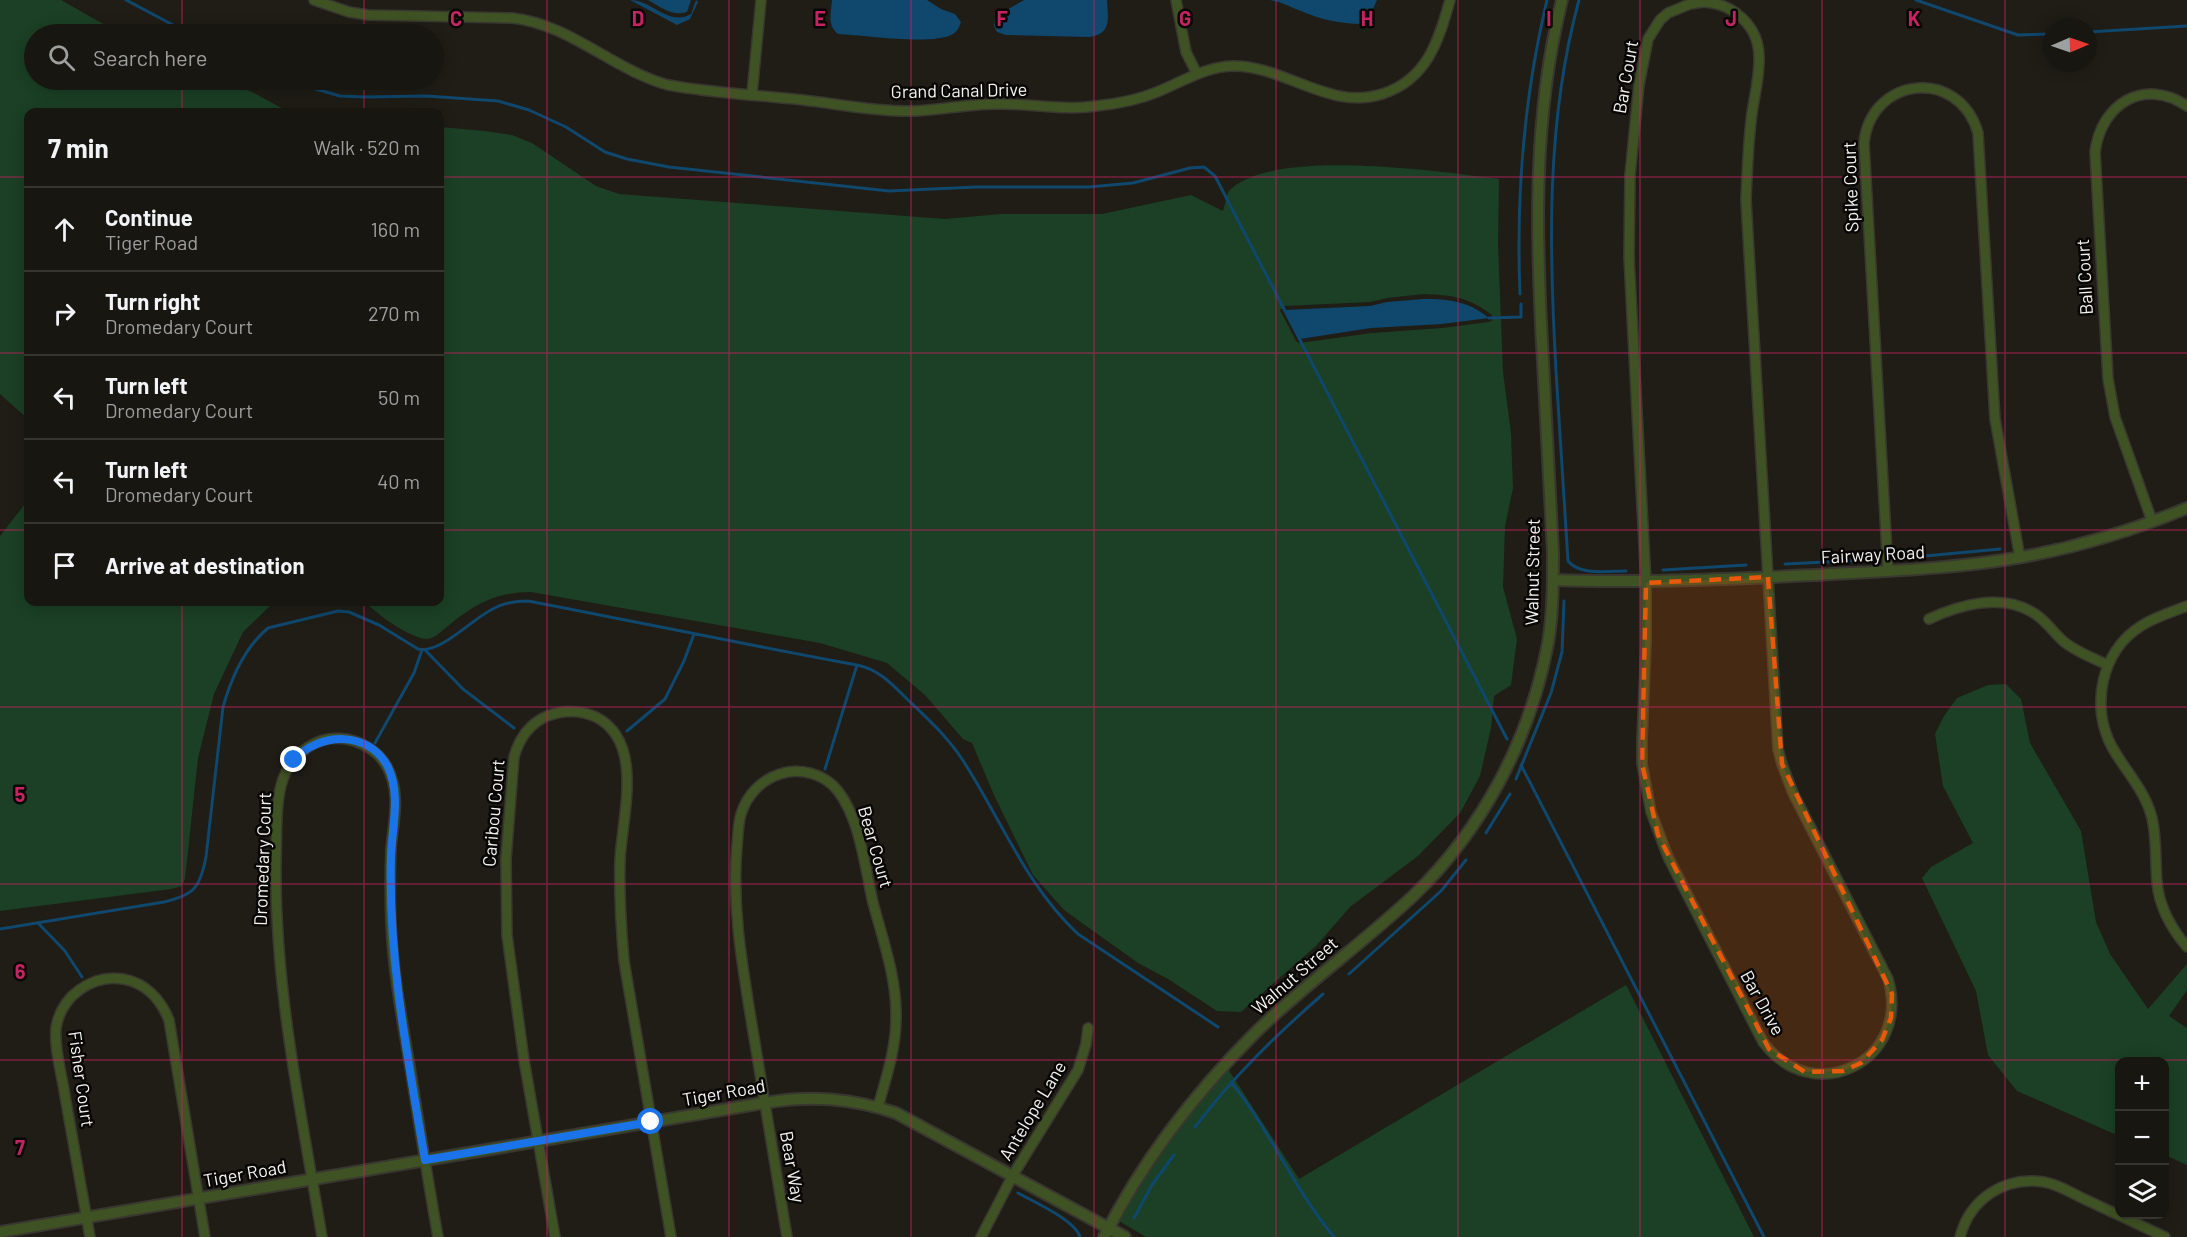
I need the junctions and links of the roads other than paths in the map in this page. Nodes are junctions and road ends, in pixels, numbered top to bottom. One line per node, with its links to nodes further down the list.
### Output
1 (314, 0): 7 (street, Grand Canal Drive)
2 (762, 0): 7 (street)
3 (1176, 0): 6 (street)
4 (1450, 0): 6 (street, Grand Canal Drive)
5 (1562, 0): 14 (street, Walnut Street)
6 (1197, 74): 7 (street, Grand Canal Drive)
7 (752, 94)
8 (2187, 106): 10 (street, Ball Court)
9 (2187, 508): 10 (street, Fairway Road)
10 (2152, 521): 11 (street, Fairway Road)
11 (2020, 558): 12 (street, Fairway Road); 12 (street, Spike Court)
12 (1888, 571): 13 (street, Fairway Road)
13 (1768, 577): 15 (street, Fairway Road); 15 (street, Bar Drive); 15 (street, Bar Court)
14 (1553, 580): 15 (street, Fairway Road); 31 (street, Walnut Street)
15 (1646, 583)
16 (2187, 606): 18 (street)
17 (1929, 619): 18 (street)
18 (2108, 665): 19 (street)
19 (2187, 947)
20 (1088, 1028): 26 (street, Antelope Lane)
21 (764, 1103): 22 (street, Tiger Road); 22 (street, Bear Court); 23 (street, Tiger Road); 38 (street, Bear Way)
22 (878, 1107): 26 (street, Tiger Road)
23 (651, 1122): 24 (street, Tiger Road); 24 (street, Caribou Court); 37 (street, Caribou Court)
24 (539, 1141): 25 (street, Tiger Road); 36 (street, Caribou Court)
25 (425, 1160): 27 (street, Tiger Road); 27 (street, Dromedary Court); 35 (street, Dromedary Court)
26 (1013, 1175): 31 (street, Tiger Road); 39 (street, Antelope Lane)
27 (312, 1179): 28 (street, Tiger Road); 34 (street, Dromedary Court)
28 (198, 1199): 29 (street, Tiger Road); 29 (street, Fisher Court); 33 (street, Fisher Court)
29 (86, 1218): 30 (street, Tiger Road); 32 (street, Fisher Court)
30 (0, 1232)
31 (1106, 1232): 40 (street, Tiger Road)
32 (90, 1237)
33 (205, 1237)
34 (322, 1237)
35 (438, 1237)
36 (555, 1237)
37 (671, 1237)
38 (787, 1237)
39 (981, 1237)
40 (1125, 1237)
41 (1960, 1237): 42 (street)
42 (2165, 1237)

